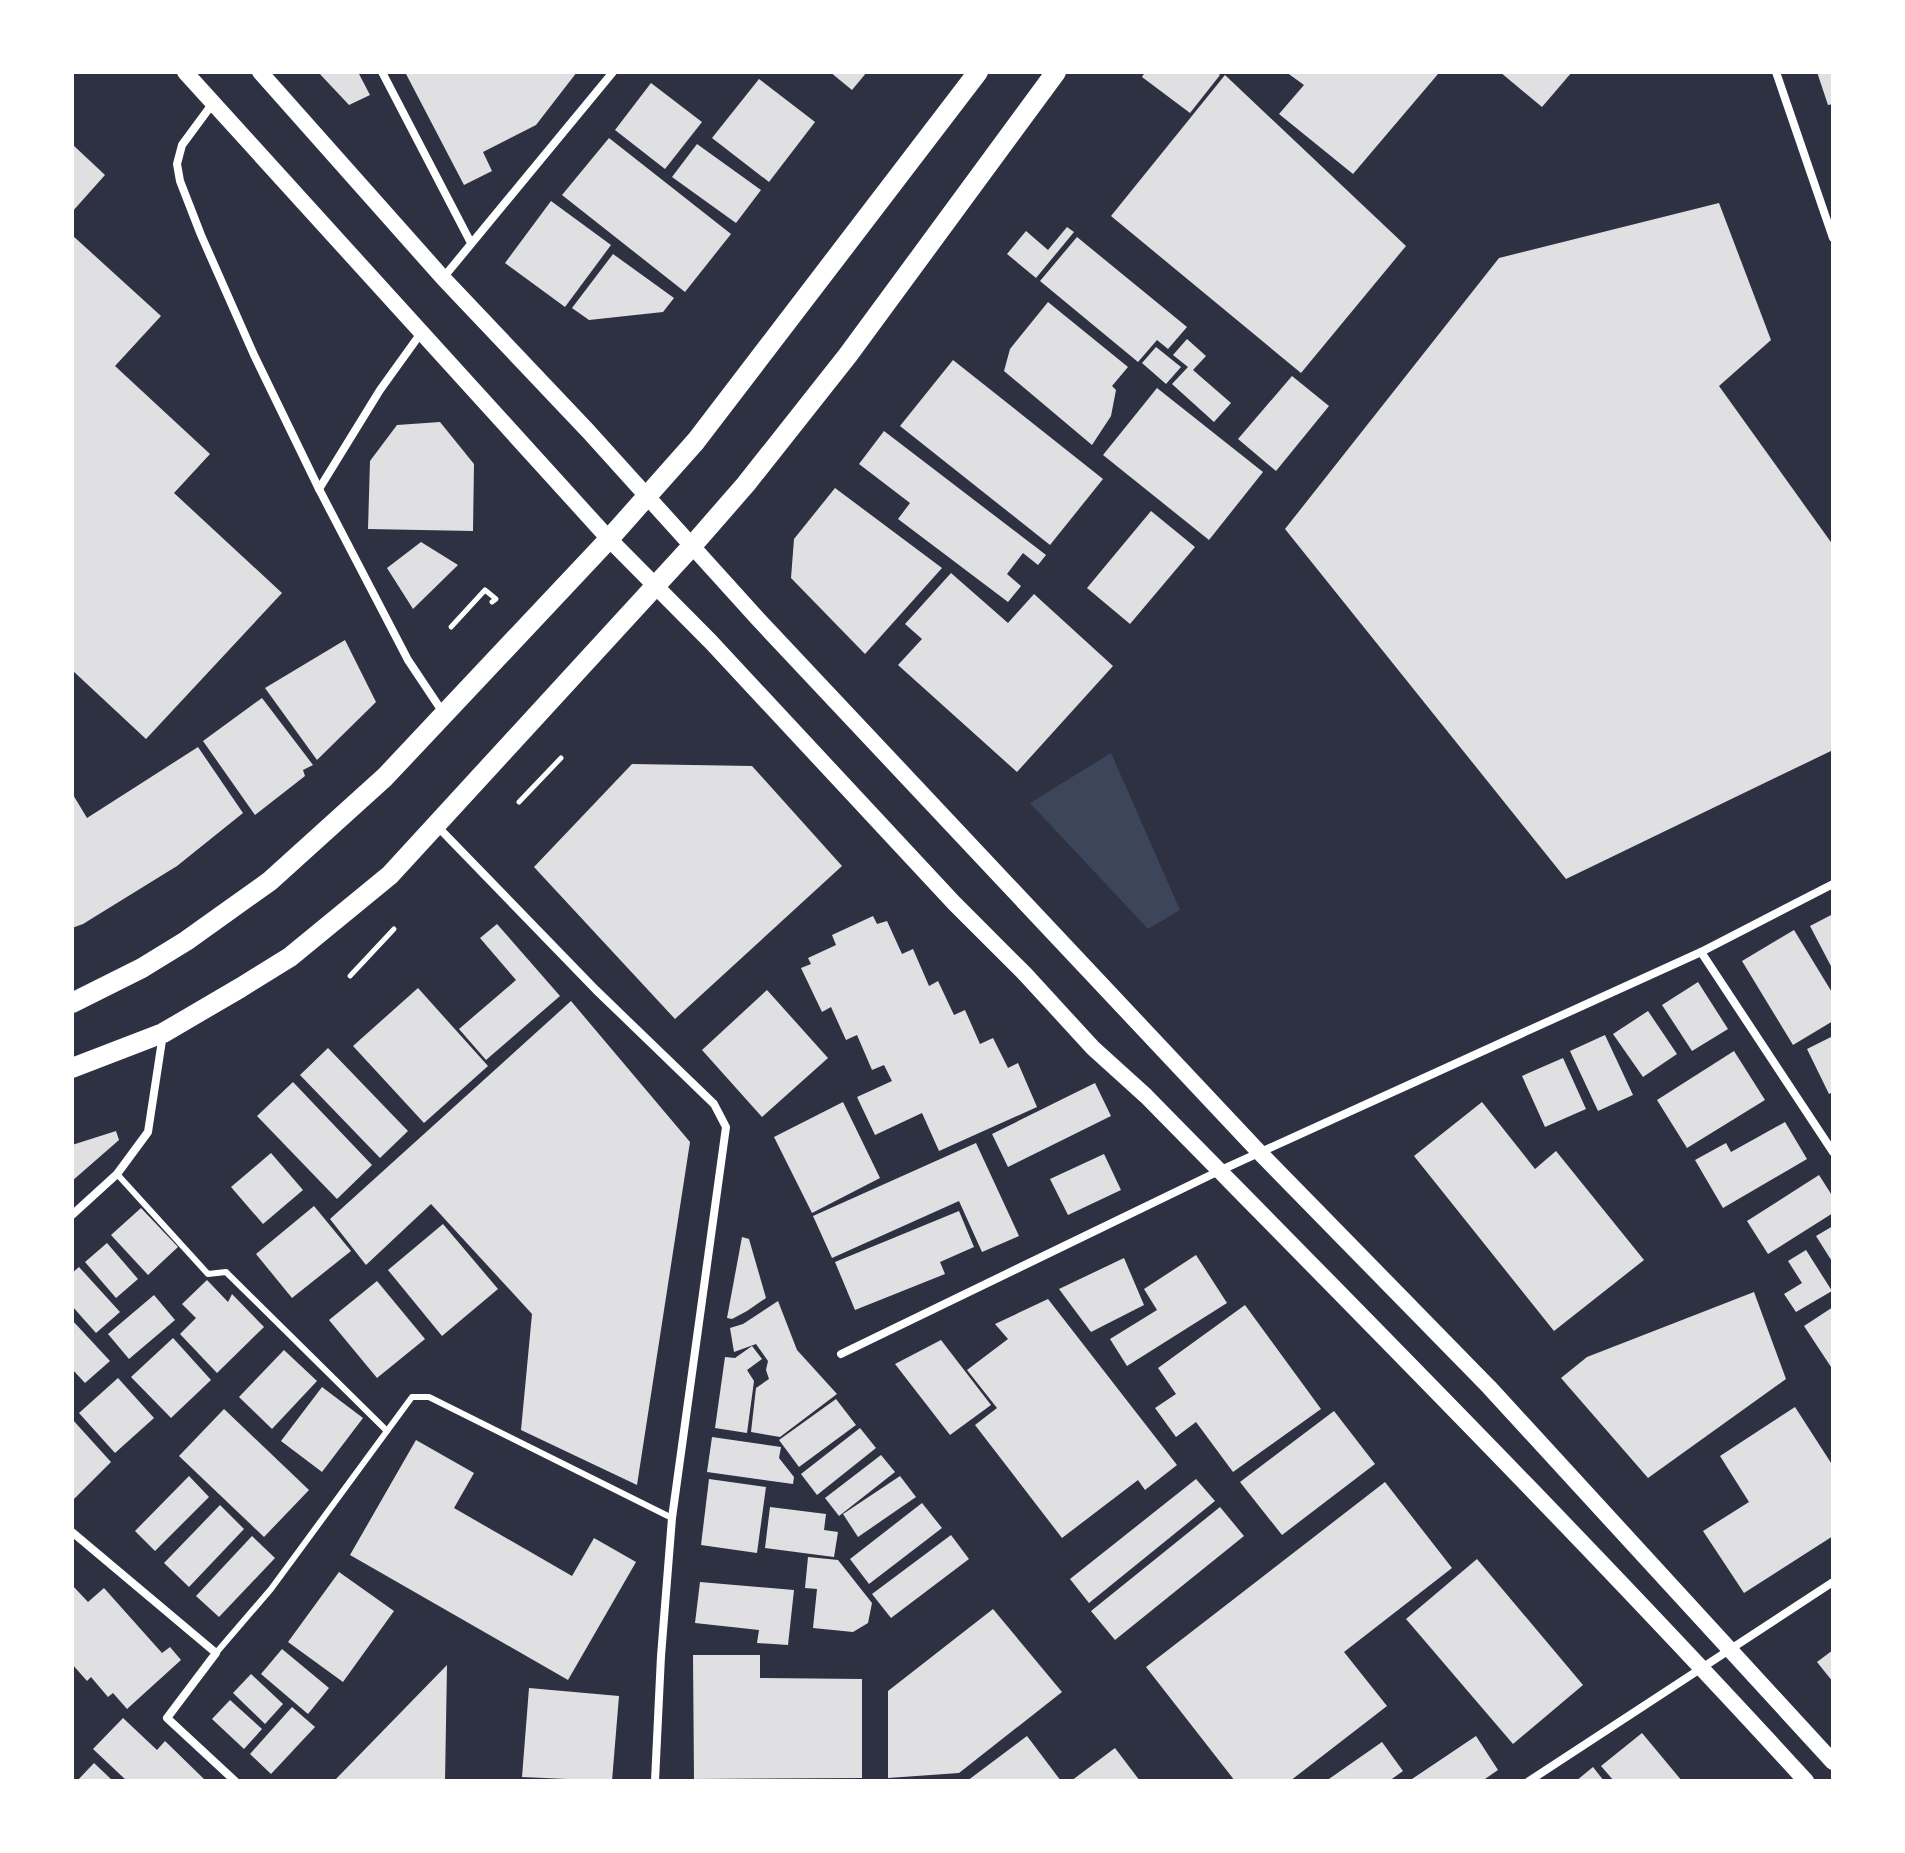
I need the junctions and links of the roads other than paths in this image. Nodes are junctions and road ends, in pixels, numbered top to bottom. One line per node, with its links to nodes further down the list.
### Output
1 (185, 72): 8 (main road)
2 (260, 72): 11 (main road)
3 (382, 72): 10 (street)
4 (613, 72): 10 (street)
5 (978, 72): 14 (main road)
6 (1056, 72): 16 (main road)
7 (1776, 72): 9 (street)
8 (213, 103): 12 (main road); 13 (street)
9 (1833, 238)
10 (471, 243): 11 (street)
11 (443, 278): 14 (main road)
12 (421, 332): 13 (street); 15 (main road)
13 (319, 489): 18 (street)
14 (647, 498): 15 (main road); 16 (main road)
15 (609, 539): 17 (main road); 18 (main road)
16 (692, 546): 17 (main road); 26 (main road)
17 (656, 586): 19 (main road); 27 (main road)
18 (445, 715): 22 (main road)
19 (436, 825): 23 (main road); 32 (street)
20 (1833, 884): 21 (street)
21 (1701, 952): 25 (street); 26 (street)
22 (72, 1003)
23 (163, 1033): 24 (main road); 28 (street)
24 (72, 1068)
25 (1833, 1152)
26 (1260, 1153): 27 (street); 35 (main road)
27 (1219, 1171): 30 (street); 37 (main road)
28 (117, 1174): 29 (street); 31 (lane)
29 (72, 1215)
30 (841, 1354)
31 (387, 1431): 32 (lane); 36 (lane)
32 (672, 1518): 40 (street)
33 (72, 1532): 36 (street)
34 (1833, 1582): 35 (street)
35 (1729, 1651): 37 (street); 38 (main road)
36 (216, 1653): 39 (street)
37 (1704, 1669): 41 (street); 42 (main road)
38 (1833, 1762)
39 (235, 1781)
40 (655, 1781)
41 (1529, 1781)
42 (1806, 1781)

